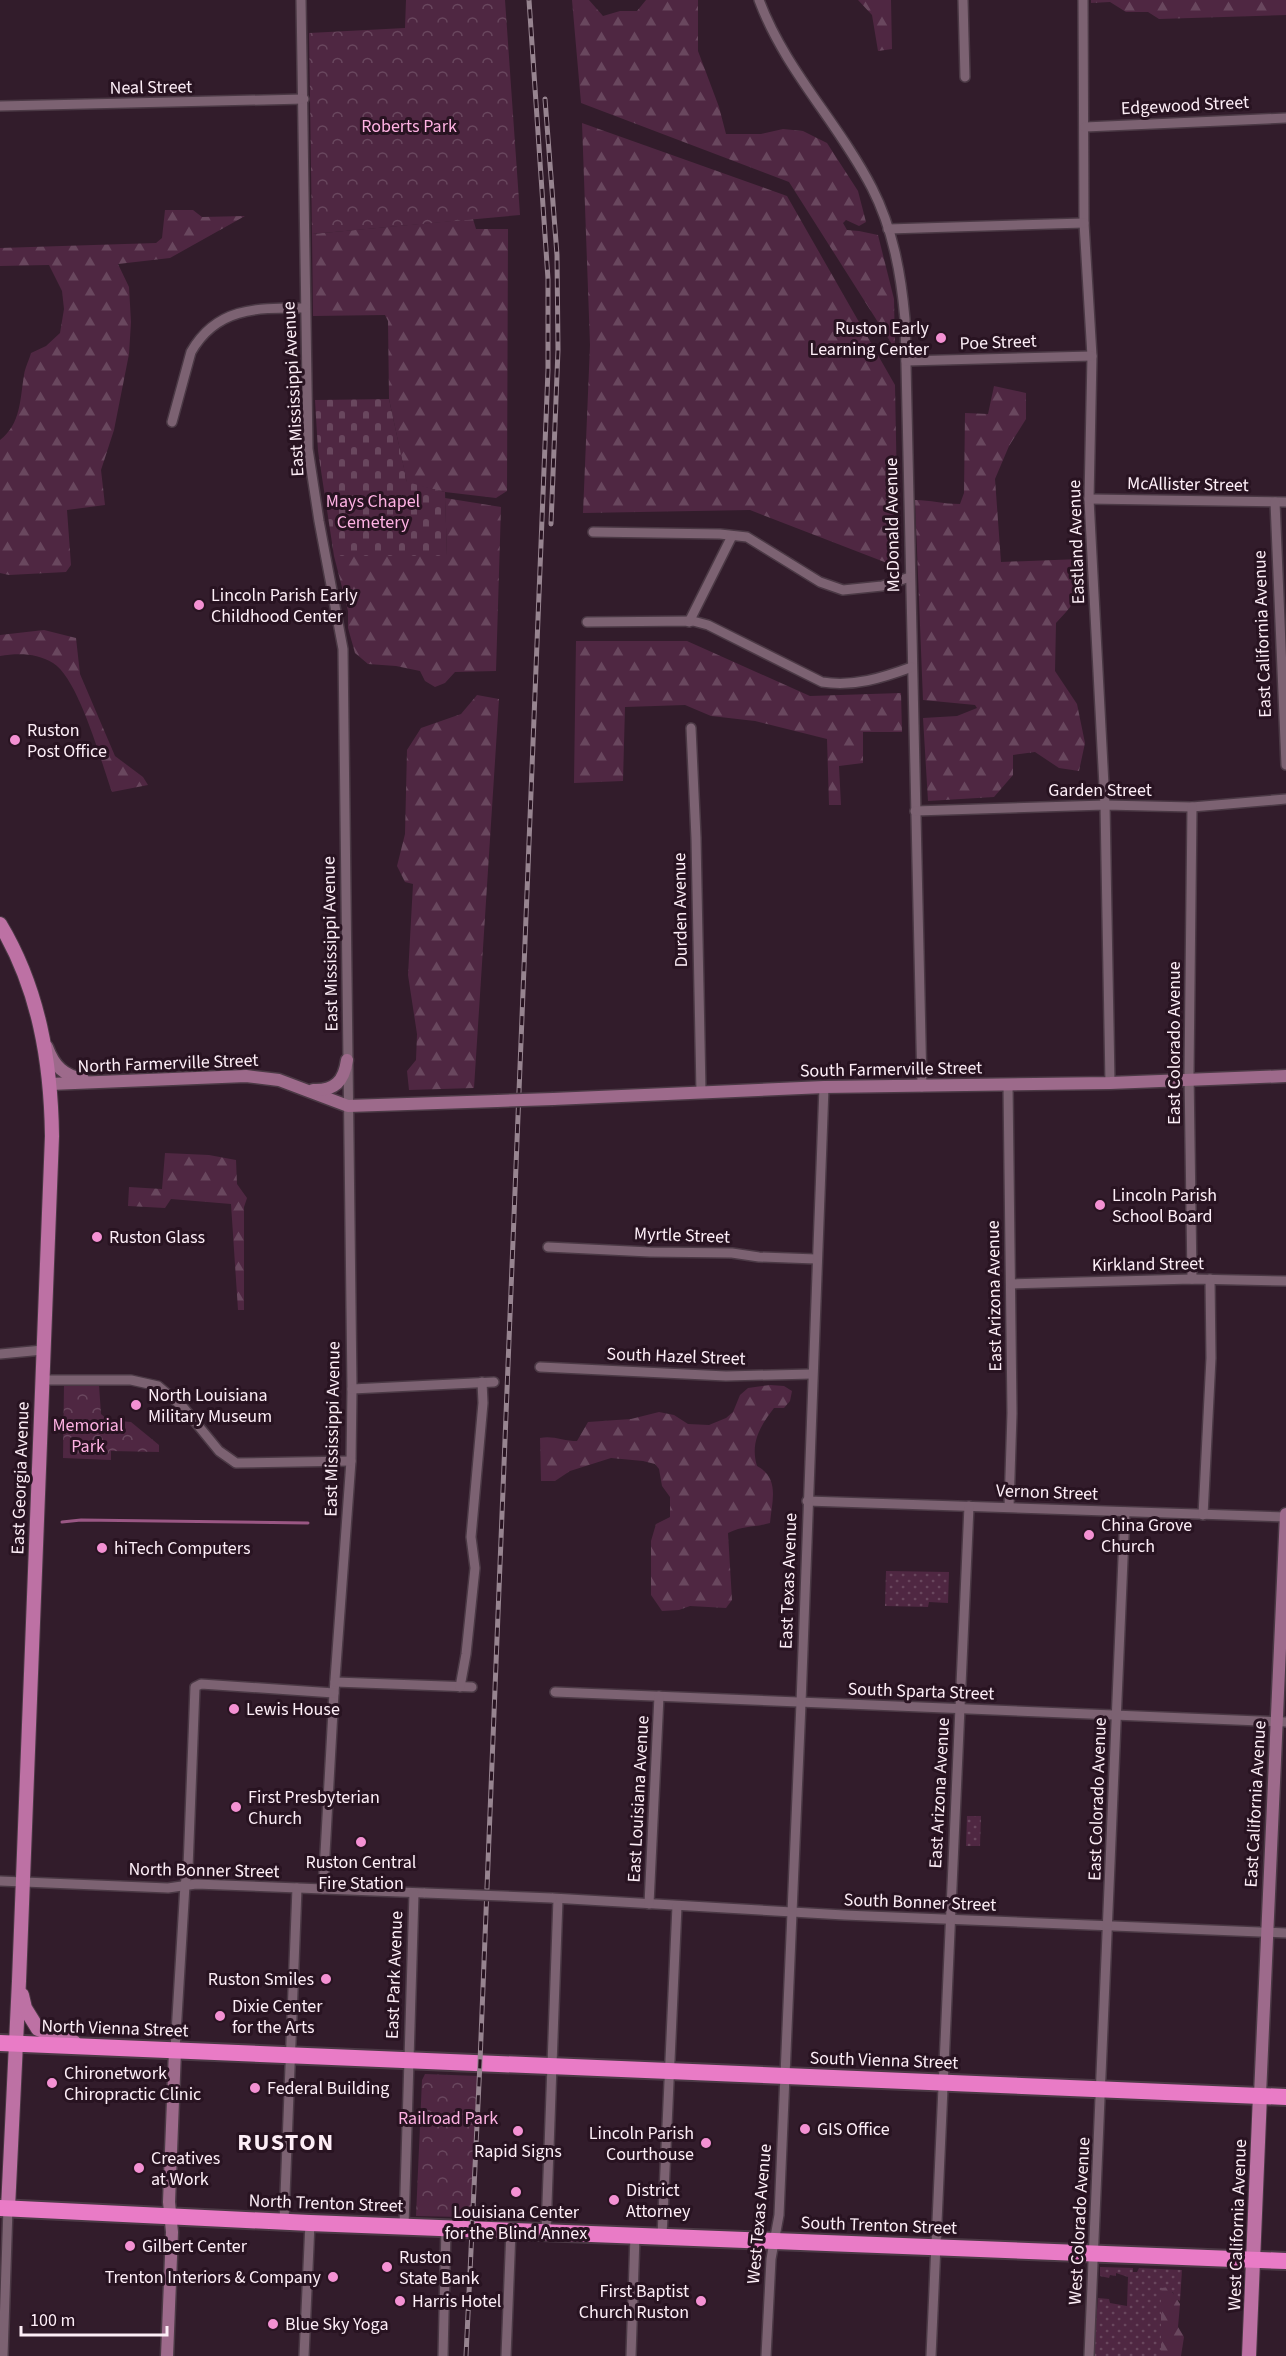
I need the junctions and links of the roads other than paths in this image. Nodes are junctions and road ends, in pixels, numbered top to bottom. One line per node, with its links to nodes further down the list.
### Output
1 (301, 0): 6 (street, East Mississippi Avenue)
2 (759, 0): 11 (street, McDonald Avenue)
3 (963, 0): 5 (street)
4 (1083, 0): 9 (street, Eastland Avenue)
5 (965, 77)
6 (304, 99): 7 (street, Neal Street); 12 (street, East Mississippi Avenue)
7 (0, 106)
8 (1286, 118): 9 (street, Edgewood Street)
9 (1085, 127): 10 (street, Eastland Avenue)
10 (1084, 223): 11 (street); 13 (street, Eastland Avenue)
11 (888, 229): 14 (street, McDonald Avenue)
12 (305, 308): 15 (street); 33 (street, East Mississippi Avenue)
13 (1092, 356): 14 (street, Poe Street); 17 (street, Eastland Avenue)
14 (906, 361): 21 (street, McDonald Avenue)
15 (172, 422)
16 (1286, 490): 18 (street, East California Avenue)
17 (1089, 499): 18 (street, McAllister Street); 28 (street, Eastland Avenue)
18 (1281, 502): 26 (street, East California Avenue)
19 (593, 532): 20 (street)
20 (732, 536): 21 (street); 22 (street)
21 (910, 577): 24 (street, McDonald Avenue)
22 (689, 621): 23 (street); 24 (street)
23 (587, 622)
24 (912, 667): 30 (street, McDonald Avenue)
25 (691, 728): 43 (street, Durden Avenue)
26 (1286, 765)
27 (1286, 799): 29 (street, Garden Street)
28 (1105, 805): 29 (street, Garden Street); 30 (street, Garden Street); 37 (street, Eastland Avenue)
29 (1192, 807): 35 (street, East Colorado Avenue)
30 (915, 811): 41 (street, McDonald Avenue)
31 (0, 924): 32 (main road, East Georgia Avenue)
32 (44, 1040): 36 (street); 38 (main road, East Georgia Avenue)
33 (347, 1060): 42 (street); 45 (street, East Mississippi Avenue)
34 (1286, 1076): 35 (street, South Farmerville Street)
35 (1189, 1080): 37 (street, South Farmerville Street); 48 (street, East Colorado Avenue)
36 (108, 1082): 38 (street, North Farmerville Street); 42 (street, North Farmerville Street)
37 (1110, 1083): 39 (street, South Farmerville Street)
38 (50, 1084): 52 (main road, East Georgia Avenue)
39 (1008, 1084): 41 (street, South Farmerville Street); 51 (street, East Arizona Avenue)
40 (824, 1087): 41 (street, South Farmerville Street); 43 (street, South Farmerville Street); 47 (street, East Texas Avenue)
41 (922, 1087)
42 (307, 1090): 45 (street, North Farmerville Street)
43 (701, 1092): 44 (street, South Farmerville Street, bridge)
44 (497, 1101): 45 (street, North Farmerville Street)
45 (348, 1106): 59 (street, East Mississippi Avenue)
46 (548, 1247): 47 (street, Myrtle Street)
47 (816, 1259): 55 (street, East Texas Avenue)
48 (1192, 1279): 49 (street, Kirkland Street); 51 (street, Kirkland Street)
49 (1210, 1279): 50 (street, Kirkland Street); 65 (street)
50 (1286, 1281)
51 (1011, 1284): 63 (street, East Arizona Avenue)
52 (43, 1350): 53 (street); 56 (main road, East Georgia Avenue)
53 (0, 1354)
54 (540, 1367): 55 (street, South Hazel Street)
55 (812, 1374): 61 (street, East Texas Avenue)
56 (42, 1380): 60 (street); 78 (main road, East Georgia Avenue)
57 (482, 1382): 58 (street); 59 (street); 68 (street)
58 (494, 1382)
59 (352, 1389): 60 (street, East Mississippi Avenue)
60 (351, 1461): 67 (street, East Mississippi Avenue)
61 (807, 1501): 62 (street, Vernon Street); 73 (street, East Texas Avenue)
62 (969, 1506): 63 (street, Vernon Street); 74 (street, East Arizona Avenue)
63 (1009, 1506): 64 (street, Vernon Street)
64 (1125, 1512): 65 (street, Vernon Street); 75 (street, East Colorado Avenue)
65 (1203, 1515): 66 (street, Vernon Street)
66 (1286, 1516): 76 (street, East California Avenue)
67 (335, 1682): 68 (street); 71 (street, East Mississippi Avenue)
68 (460, 1687): 69 (street)
69 (472, 1687)
70 (555, 1692): 72 (street, South Sparta Street)
71 (334, 1693): 79 (street); 81 (street, East Mississippi Avenue)
72 (659, 1696): 73 (street, South Sparta Street); 84 (street, East Louisiana Avenue)
73 (801, 1703): 74 (street, South Sparta Street); 86 (street, East Texas Avenue)
74 (960, 1709): 75 (street, South Sparta Street); 87 (street, East Arizona Avenue)
75 (1117, 1715): 76 (street, South Sparta Street); 88 (street, East Colorado Avenue)
76 (1281, 1722): 89 (street, East California Avenue)
77 (0, 1881): 78 (street, North Bonner Street)
78 (23, 1881): 79 (street, North Bonner Street); 91 (main road, East Georgia Avenue)
79 (185, 1885): 80 (street, North Bonner Street); 94 (street)
80 (297, 1888): 81 (street, North Bonner Street); 95 (street)
81 (323, 1889): 82 (street, North Bonner Street)
82 (414, 1893): 83 (street, North Bonner Street, bridge); 96 (street, East Park Avenue)
83 (555, 1899): 84 (street, South Bonner Street); 98 (street)
84 (649, 1904): 85 (street, South Bonner Street)
85 (676, 1906): 86 (street, South Bonner Street); 99 (street)
86 (791, 1913): 87 (street, South Bonner Street); 100 (street, East Texas Avenue)
87 (950, 1920): 88 (street, South Bonner Street); 101 (street, East Arizona Avenue)
88 (1109, 1926): 89 (street, South Bonner Street); 102 (street, East Colorado Avenue)
89 (1267, 1932): 90 (street, South Bonner Street); 103 (street, East California Avenue)
90 (1286, 1933)
91 (19, 1981): 92 (main road, East Georgia Avenue); 93 (main road)
92 (8, 2043): 93 (highway, North Vienna Street); 105 (main road, East Georgia Avenue)
93 (99, 2047): 94 (highway, North Vienna Street)
94 (175, 2050): 95 (highway, North Vienna Street); 106 (street)
95 (291, 2054): 96 (highway, North Vienna Street); 107 (street)
96 (409, 2059): 97 (highway, North Vienna Street); 109 (street, East Park Avenue)
97 (480, 2062): 98 (highway, South Vienna Street)
98 (552, 2065): 99 (highway, South Vienna Street); 113 (street)
99 (669, 2070): 100 (highway, South Vienna Street); 115 (street)
100 (785, 2076): 101 (highway, South Vienna Street); 116 (street, West Texas Avenue)
101 (943, 2082): 102 (highway, South Vienna Street); 117 (street, East Arizona Avenue)
102 (1101, 2088): 103 (highway, South Vienna Street); 118 (street, West Colorado Avenue)
103 (1260, 2095): 104 (highway, South Vienna Street); 119 (main road, West California Avenue)
104 (1286, 2097)
105 (4, 2208): 106 (highway, North Trenton Street); 121 (street)
106 (171, 2216): 107 (highway, North Trenton Street); 122 (street)
107 (284, 2221): 108 (highway, North Trenton Street)
108 (310, 2223): 109 (highway, North Trenton Street); 123 (street)
109 (404, 2226): 110 (highway, North Trenton Street)
110 (446, 2227): 111 (highway, North Trenton Street); 124 (street)
111 (471, 2228): 112 (highway, South Trenton Street)
112 (511, 2230): 113 (highway, South Trenton Street); 125 (street)
113 (546, 2231): 114 (highway, South Trenton Street)
114 (635, 2236): 115 (highway, South Trenton Street); 126 (street)
115 (662, 2236): 116 (highway, South Trenton Street)
116 (775, 2240): 117 (highway, South Trenton Street); 127 (street, West Texas Avenue)
117 (936, 2247): 118 (highway, South Trenton Street); 128 (street, East Arizona Avenue)
118 (1095, 2254): 119 (highway, South Trenton Street); 129 (street, West Colorado Avenue)
119 (1254, 2260): 120 (highway, South Trenton Street); 130 (main road, West California Avenue)
120 (1286, 2261)
121 (3, 2356)
122 (167, 2356)
123 (304, 2356)
124 (443, 2356)
125 (506, 2356)
126 (631, 2356)
127 (766, 2356)
128 (931, 2356)
129 (1089, 2356)
130 (1249, 2356)

